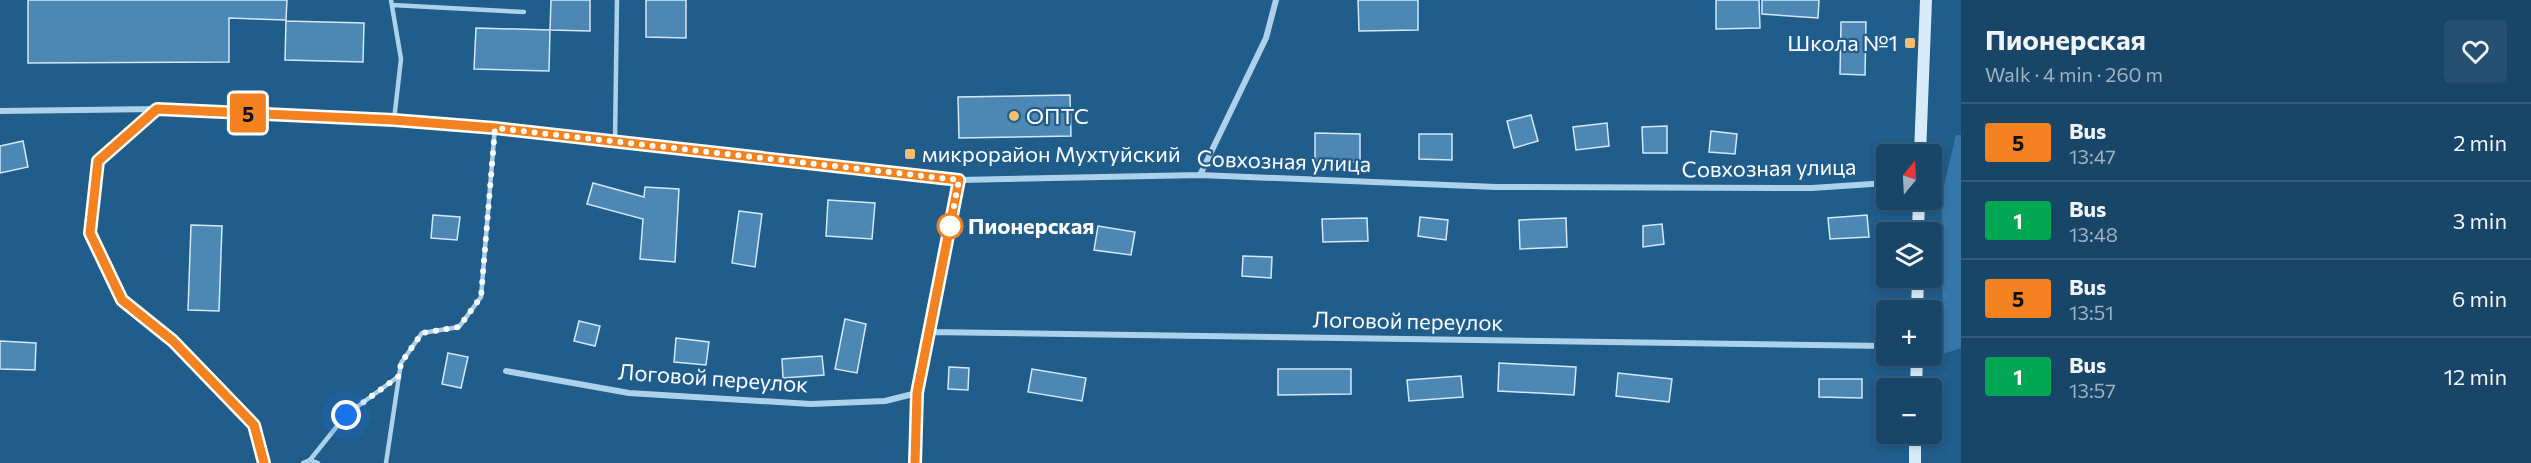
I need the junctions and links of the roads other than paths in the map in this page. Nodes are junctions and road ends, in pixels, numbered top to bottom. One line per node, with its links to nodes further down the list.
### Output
1 (617, 0): 10 (lane)
2 (1276, 0): 12 (street)
3 (1926, 0): 11 (main road)
4 (391, 3): 5 (lane); 8 (lane)
5 (524, 12)
6 (157, 109): 7 (street, Совхозная улица); 8 (street, Совхозная улица); 22 (lane)
7 (0, 111)
8 (394, 120): 9 (street, Совхозная улица)
9 (495, 128): 10 (street, Совхозная улица); 18 (lane)
10 (615, 141): 13 (street, Совхозная улица)
11 (1920, 144)
12 (1200, 175): 13 (street, Совхозная улица); 14 (street, Совхозная улица)
13 (959, 180): 15 (street)
14 (1876, 184)
15 (929, 333): 16 (street, Логовой переулок); 19 (street)
16 (1876, 346)
17 (506, 371): 19 (street, Логовой переулок)
18 (399, 376): 21 (lane); 25 (lane)
19 (917, 393): 26 (street)
20 (1915, 444): 27 (main road)
21 (310, 460): 23 (lane); 24 (lane)
22 (264, 463)
23 (303, 463)
24 (318, 463)
25 (386, 463)
26 (915, 463)
27 (1915, 463)

